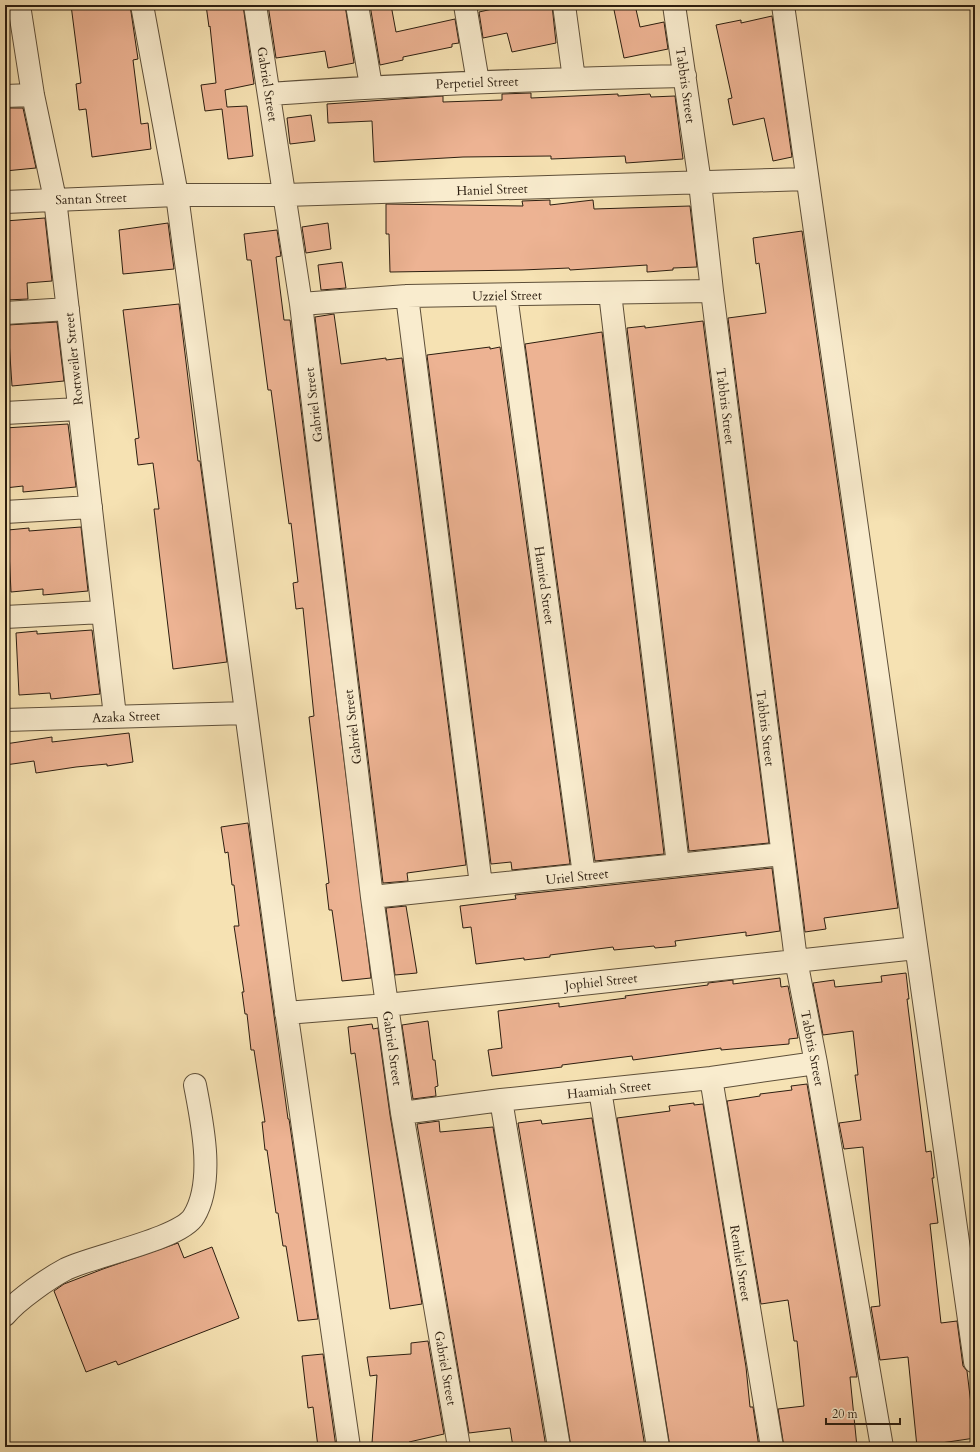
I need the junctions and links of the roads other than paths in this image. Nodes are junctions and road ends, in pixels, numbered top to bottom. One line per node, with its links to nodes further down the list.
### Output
1 (19, 5): 14 (street, Rottweiler Street)
2 (142, 5): 18 (street)
3 (255, 5): 13 (street, Gabriel Street)
4 (357, 5): 12 (street)
5 (465, 5): 11 (street)
6 (564, 5): 10 (street)
7 (674, 5): 9 (street, Tabbris Street)
8 (783, 5): 16 (street)
9 (685, 76): 10 (street, Perpetiel Street); 17 (street, Tabbris Street)
10 (574, 78): 11 (street, Perpetiel Street)
11 (478, 82): 12 (street, Perpetiel Street)
12 (371, 86): 13 (street, Perpetiel Street)
13 (269, 94): 19 (street, Gabriel Street)
14 (33, 95): 15 (street); 20 (street, Rottweiler Street)
15 (5, 96)
16 (807, 179): 17 (street, Haniel Street); 43 (street)
17 (700, 183): 19 (street, Haniel Street); 22 (street, Tabbris Street)
18 (177, 195): 19 (street, Haniel Street); 20 (street, Santan Street); 35 (street)
19 (285, 195): 26 (street, Gabriel Street)
20 (55, 199): 21 (street, Santan Street); 27 (street, Rottweiler Street)
21 (5, 202)
22 (712, 291): 23 (street, Uzziel Street); 38 (street, Tabbris Street)
23 (610, 294): 24 (street, Uzziel Street); 39 (street)
24 (506, 295): 25 (street, Uzziel Street); 40 (street, Hamied Street)
25 (407, 296): 26 (street, Uzziel Street); 41 (street)
26 (301, 304): 42 (street, Gabriel Street)
27 (68, 309): 28 (street); 29 (street, Rottweiler Street)
28 (5, 312)
29 (78, 409): 30 (street); 31 (street, Rottweiler Street)
30 (5, 413)
31 (91, 507): 32 (street); 33 (street, Rottweiler Street)
32 (5, 512)
33 (103, 612): 34 (street); 36 (street, Rottweiler Street)
34 (5, 617)
35 (246, 713): 36 (street, Azaka Street); 46 (street)
36 (116, 716): 37 (street, Azaka Street)
37 (5, 720)
38 (782, 854): 39 (street, Uriel Street); 44 (street, Tabbris Street)
39 (678, 865): 40 (street, Uriel Street)
40 (584, 875): 41 (street, Uriel Street)
41 (481, 885): 42 (street, Uriel Street)
42 (372, 897): 45 (street, Gabriel Street)
43 (916, 948): 44 (street, Jophiel Street); 53 (street)
44 (796, 960): 45 (street, Jophiel Street); 47 (street, Tabbris Street)
45 (387, 1005): 46 (street, Jophiel Street); 52 (street, Gabriel Street)
46 (286, 1013): 57 (street)
47 (816, 1063): 48 (street, Haamiah Street); 62 (street, Tabbris Street)
48 (711, 1078): 50 (street, Haamiah Street); 61 (street, Remliel Street)
49 (195, 1085): 54 (street)
50 (600, 1090): 51 (street, Haamiah Street); 60 (street)
51 (501, 1100): 52 (street, Haamiah Street); 59 (street)
52 (402, 1113): 58 (street, Gabriel Street)
53 (967, 1253): 55 (street)
54 (5, 1315)
55 (973, 1337): 56 (street)
56 (975, 1362)
57 (349, 1447)
58 (458, 1447)
59 (559, 1447)
60 (658, 1447)
61 (772, 1447)
62 (882, 1447)

